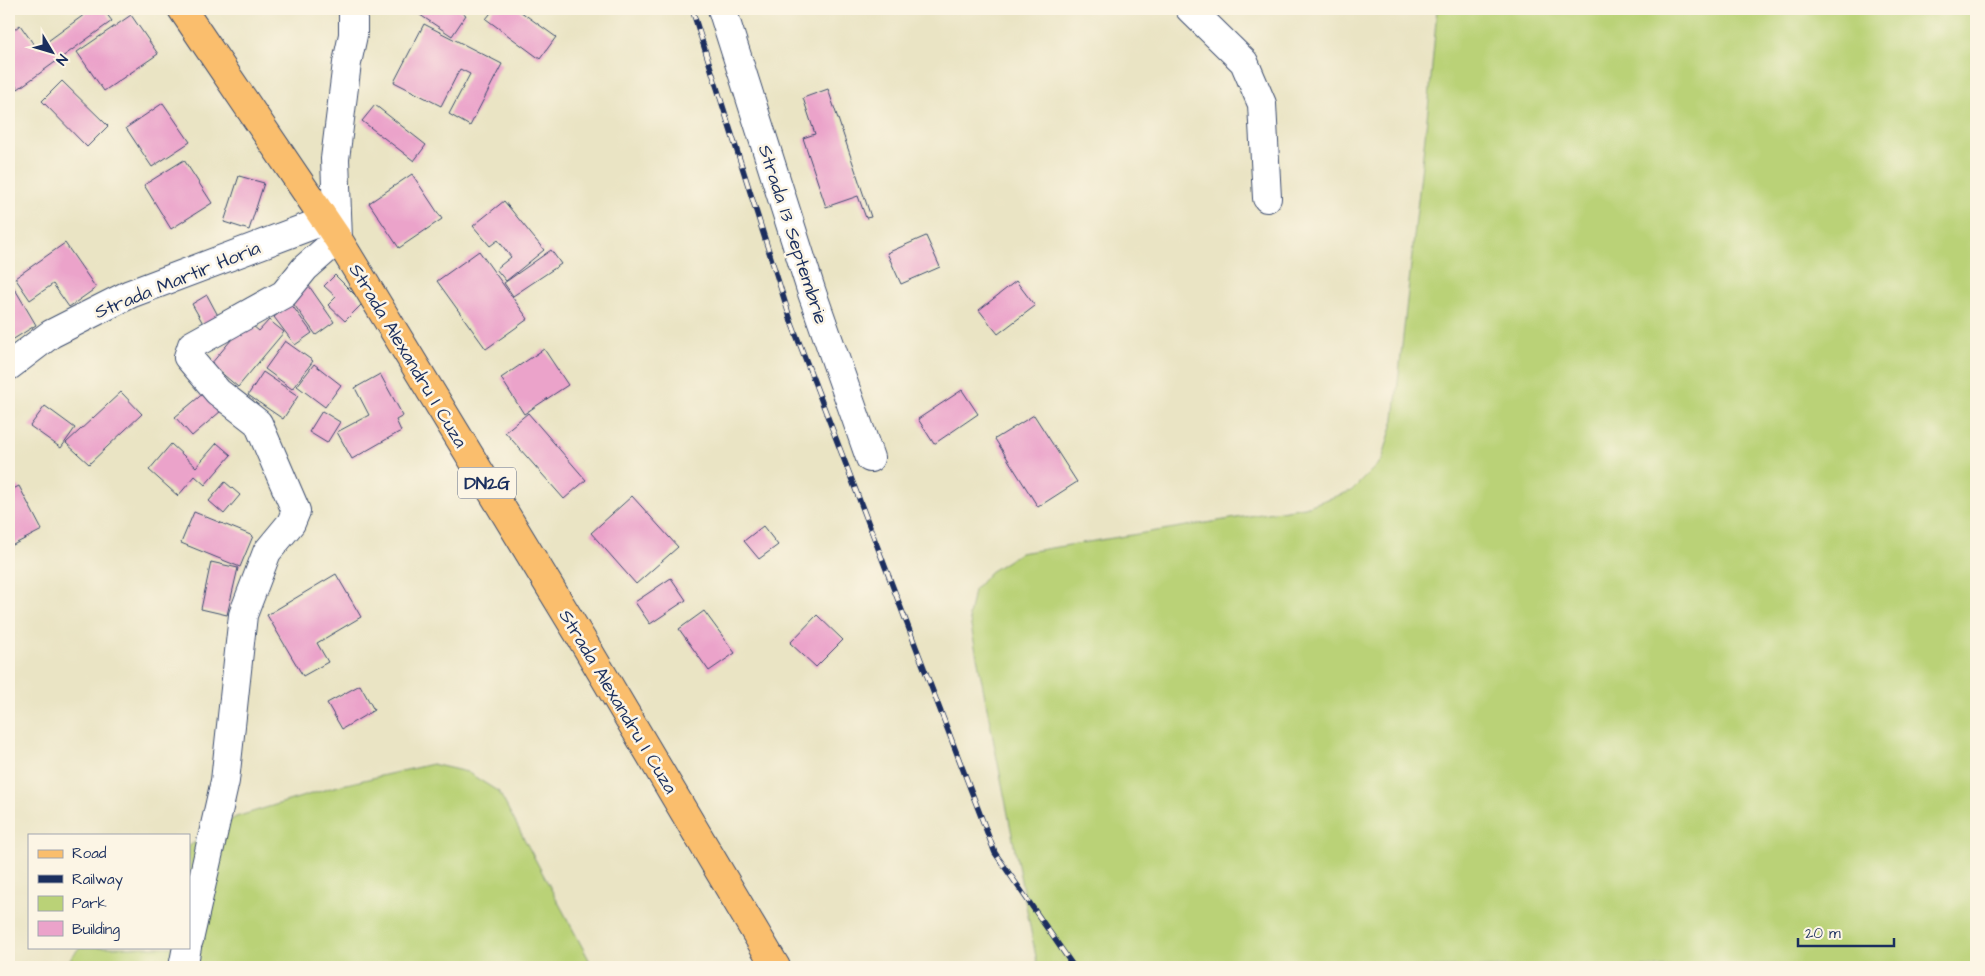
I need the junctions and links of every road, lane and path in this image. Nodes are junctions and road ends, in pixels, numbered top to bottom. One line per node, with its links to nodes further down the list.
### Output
1 (182, 9): 6 (main road, Strada Alexandru I Cuza / DN2G)
2 (353, 9): 6 (street)
3 (722, 9): 8 (street, Strada 13 Septembrie)
4 (1190, 9): 5 (street)
5 (1267, 198)
6 (332, 229): 7 (street, Strada Martir Horia); 9 (street); 12 (main road, Strada Alexandru I Cuza / DN2G)
7 (9, 366)
8 (870, 458)
9 (190, 936)
10 (187, 948): 11 (street)
11 (183, 967)
12 (776, 967)

